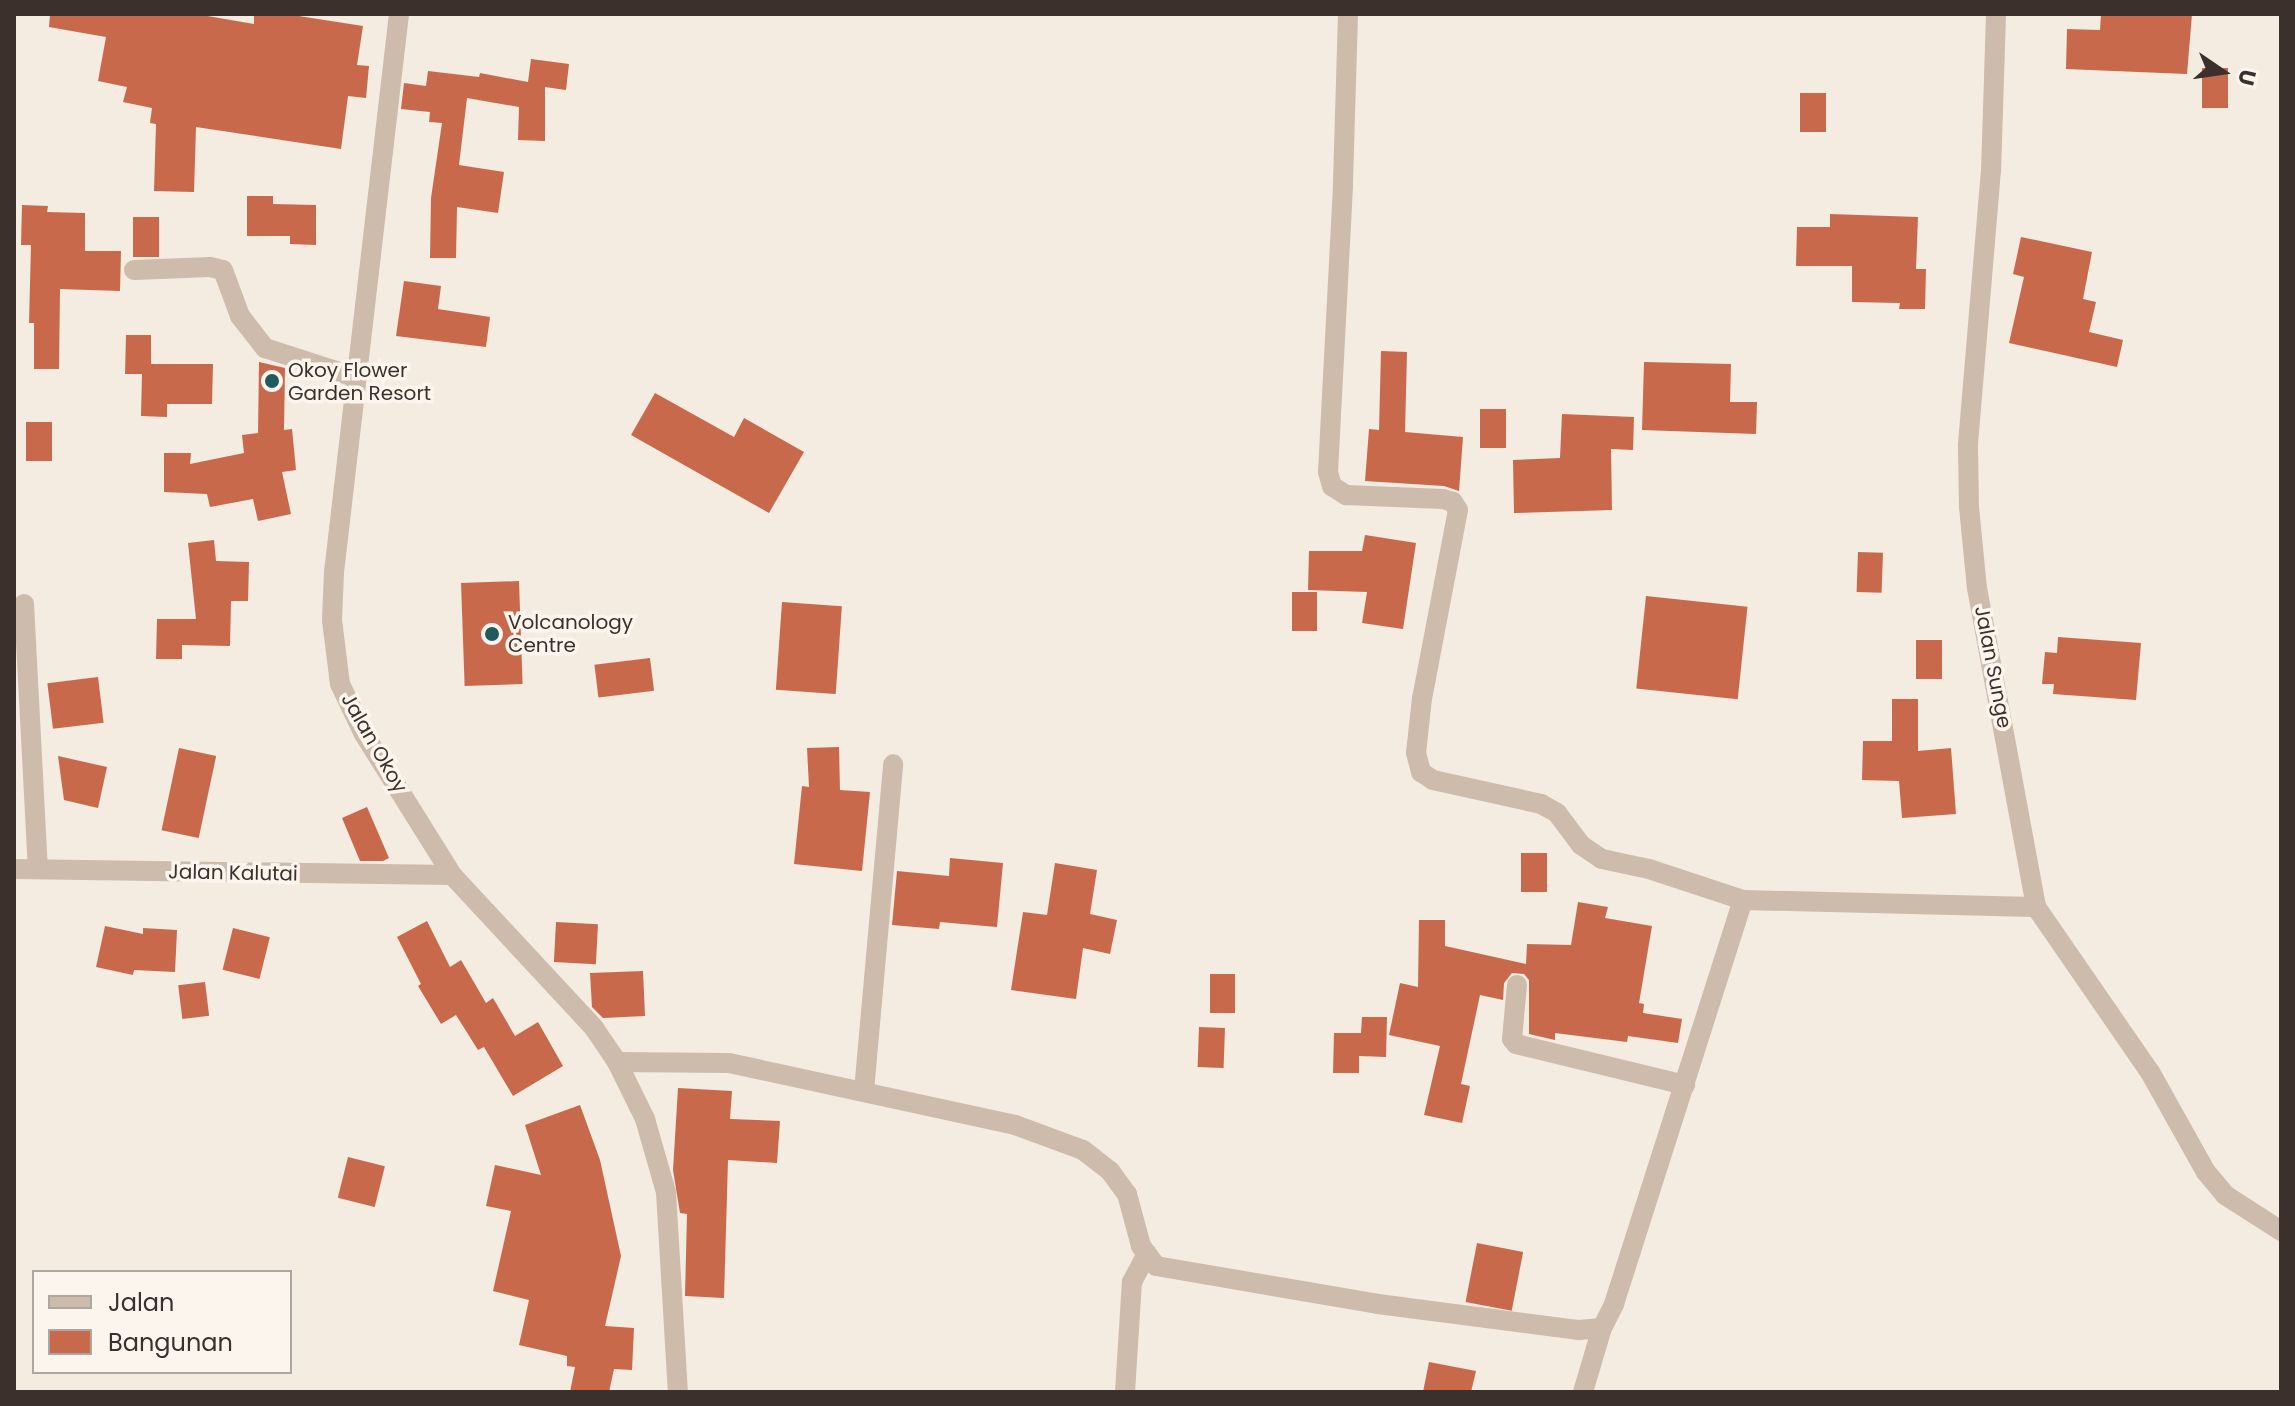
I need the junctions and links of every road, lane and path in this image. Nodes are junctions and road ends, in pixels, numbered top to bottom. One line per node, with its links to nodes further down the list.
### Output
1 (399, 14): 5 (street, Jalan Okoy)
2 (1348, 14): 11 (street)
3 (1996, 14): 12 (street, Jalan Sunge)
4 (134, 270): 5 (street)
5 (355, 377): 10 (street, Jalan Okoy)
6 (24, 604): 8 (street)
7 (893, 764): 16 (street)
8 (38, 868): 9 (street, Jalan Kalutai); 10 (street, Jalan Kalutai)
9 (14, 869)
10 (452, 875): 14 (street, Jalan Okoy)
11 (1743, 900): 12 (street); 15 (street)
12 (2036, 907): 17 (street, Jalan Sunge)
13 (1517, 985): 15 (street)
14 (617, 1062): 16 (street); 20 (street, Jalan Okoy)
15 (1685, 1085): 19 (street)
16 (864, 1091): 18 (street)
17 (2281, 1231)
18 (1147, 1254): 19 (street); 21 (street)
19 (1602, 1328): 22 (street)
20 (678, 1392)
21 (1125, 1392)
22 (1583, 1392)

